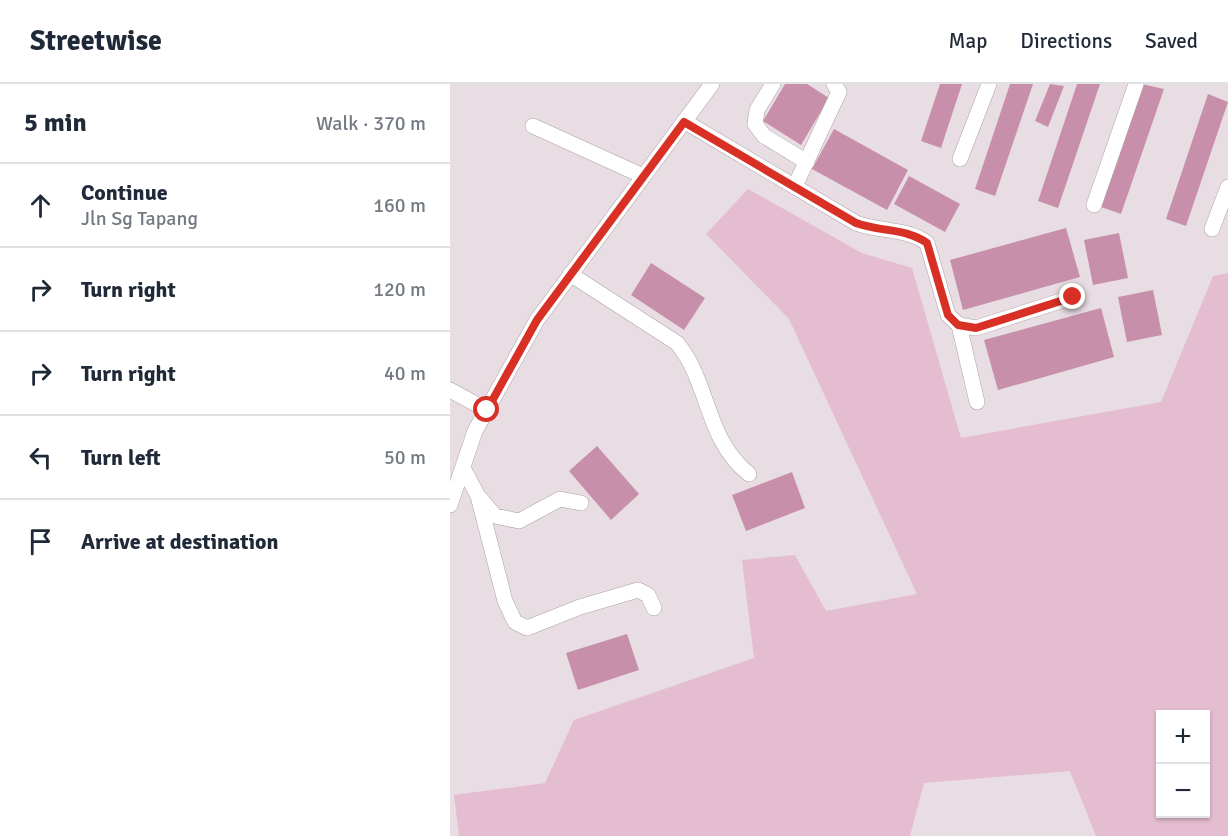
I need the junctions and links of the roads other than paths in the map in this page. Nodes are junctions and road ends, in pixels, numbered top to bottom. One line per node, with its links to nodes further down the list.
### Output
1 (712, 84): 6 (street)
2 (773, 84): 9 (street)
3 (834, 84): 9 (street)
4 (989, 84): 8 (street)
5 (1136, 84): 13 (street)
6 (684, 122): 10 (street); 11 (street)
7 (533, 126): 10 (street)
8 (960, 159)
9 (807, 162): 11 (street)
10 (643, 176): 15 (street)
11 (795, 186): 17 (street)
12 (1228, 187): 14 (street)
13 (1094, 205)
14 (1212, 229)
15 (570, 274): 20 (street); 22 (street)
16 (1073, 297): 17 (street)
17 (958, 325): 19 (street)
18 (450, 390): 20 (street)
19 (977, 402)
20 (487, 410): 21 (street)
21 (463, 468): 23 (street); 25 (street)
22 (749, 474)
23 (478, 496): 24 (street); 26 (street)
24 (581, 503)
25 (450, 505)
26 (654, 608)

